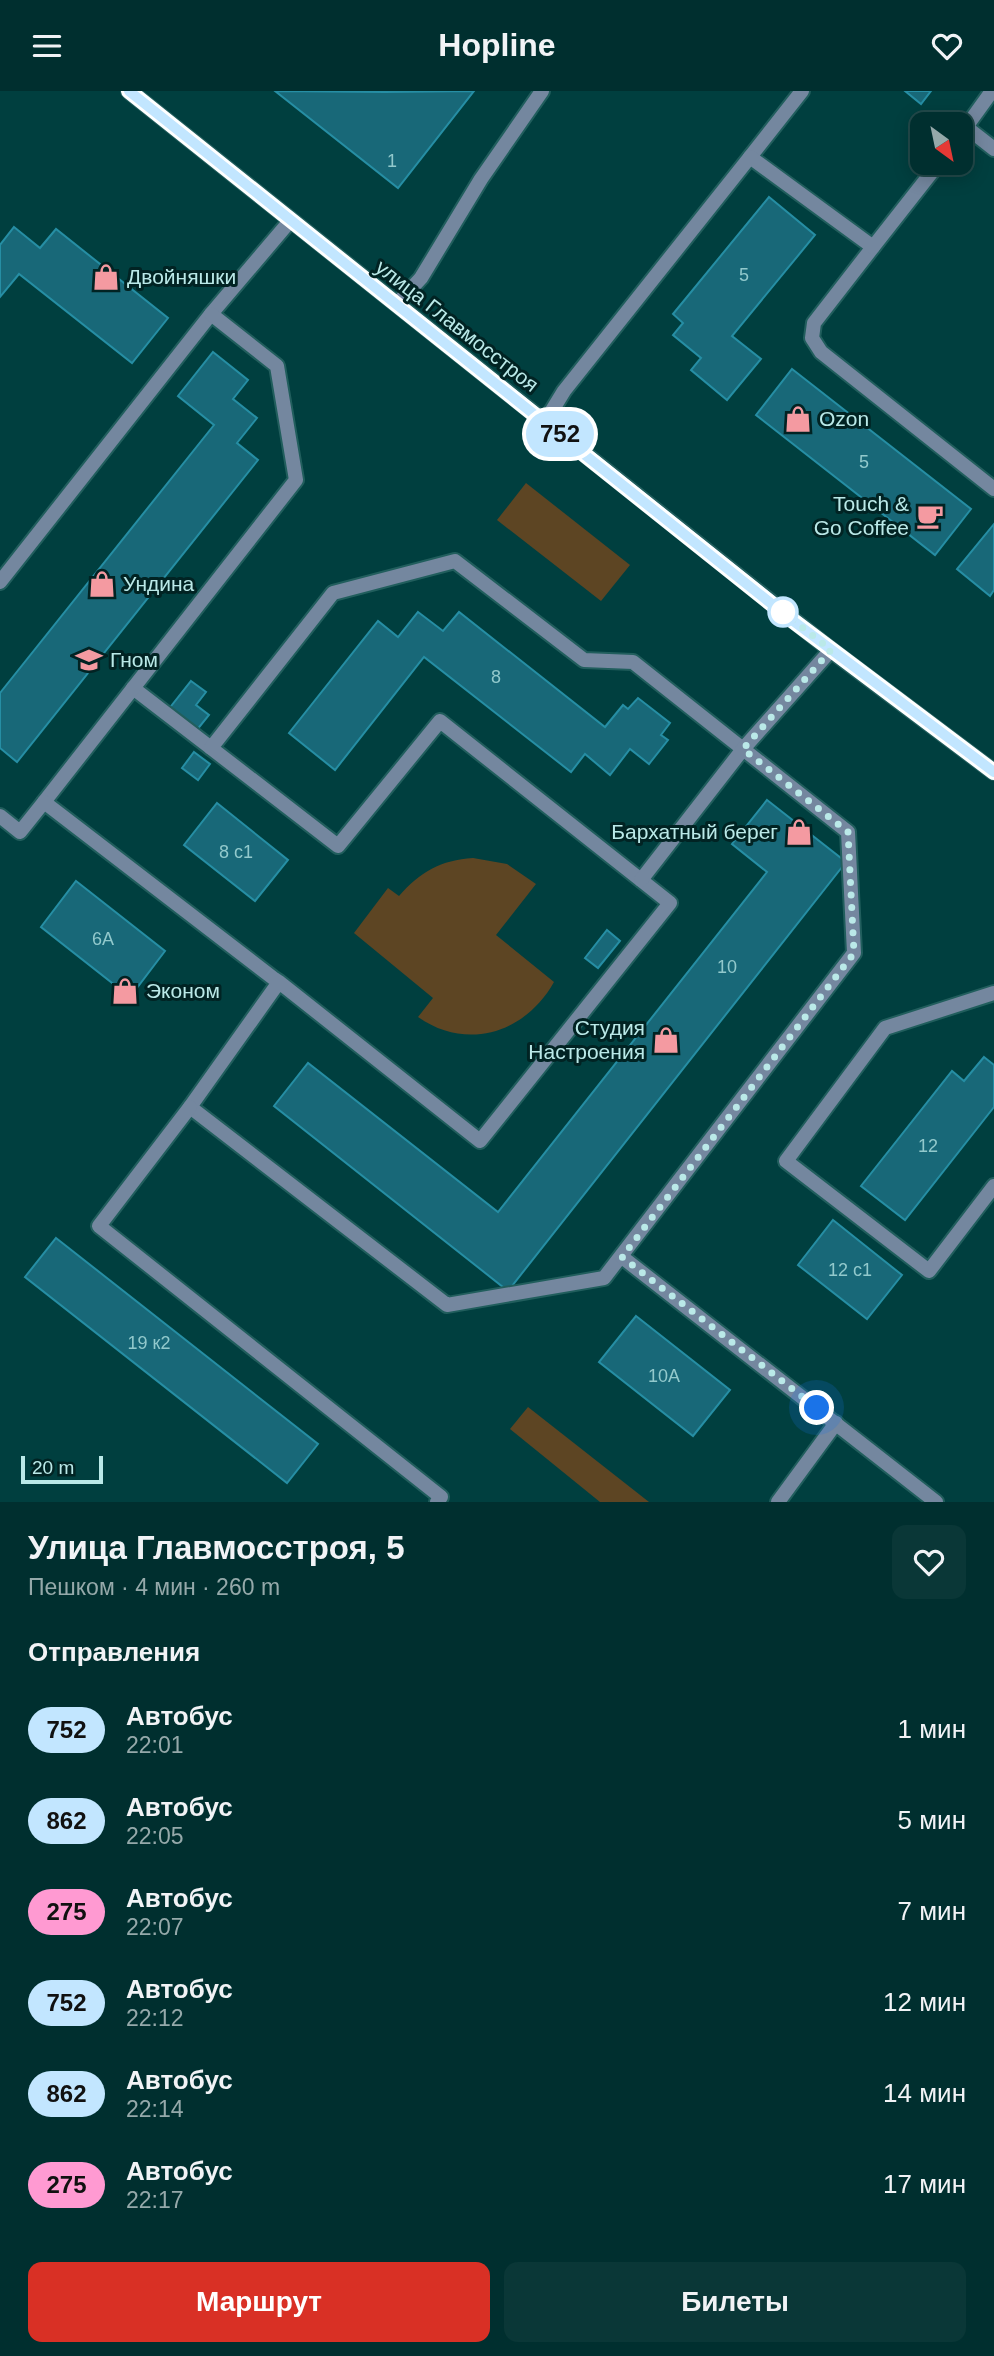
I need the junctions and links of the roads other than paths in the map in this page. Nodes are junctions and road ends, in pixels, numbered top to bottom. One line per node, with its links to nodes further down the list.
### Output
1 (129, 91): 10 (street, улица Главмосстроя)
2 (542, 91): 12 (lane)
3 (802, 91): 8 (lane)
4 (992, 91): 5 (lane)
5 (973, 117)
6 (973, 137): 7 (lane)
7 (994, 149)
8 (750, 157): 11 (lane); 14 (lane)
9 (930, 175): 11 (lane)
10 (290, 221): 12 (street, улица Главмосстроя); 13 (lane)
11 (873, 247): 15 (lane)
12 (397, 305): 14 (street, улица Главмосстроя)
13 (211, 314): 16 (lane); 18 (lane)
14 (545, 422): 17 (street, улица Главмосстроя)
15 (994, 489)
16 (0, 582)
17 (831, 650): 20 (lane); 21 (street, улица Главмосстроя)
18 (133, 688): 19 (lane); 22 (lane)
19 (211, 748): 20 (lane); 24 (lane)
20 (743, 749): 24 (lane); 29 (lane)
21 (994, 772)
22 (44, 802): 23 (lane); 25 (lane)
23 (0, 816)
24 (641, 880): 25 (lane)
25 (279, 982): 27 (lane)
26 (994, 993): 28 (lane)
27 (190, 1107): 29 (lane); 31 (lane)
28 (994, 1186)
29 (622, 1257): 30 (lane)
30 (836, 1423): 32 (lane); 33 (lane)
31 (442, 1500)
32 (778, 1502)
33 (936, 1502)

